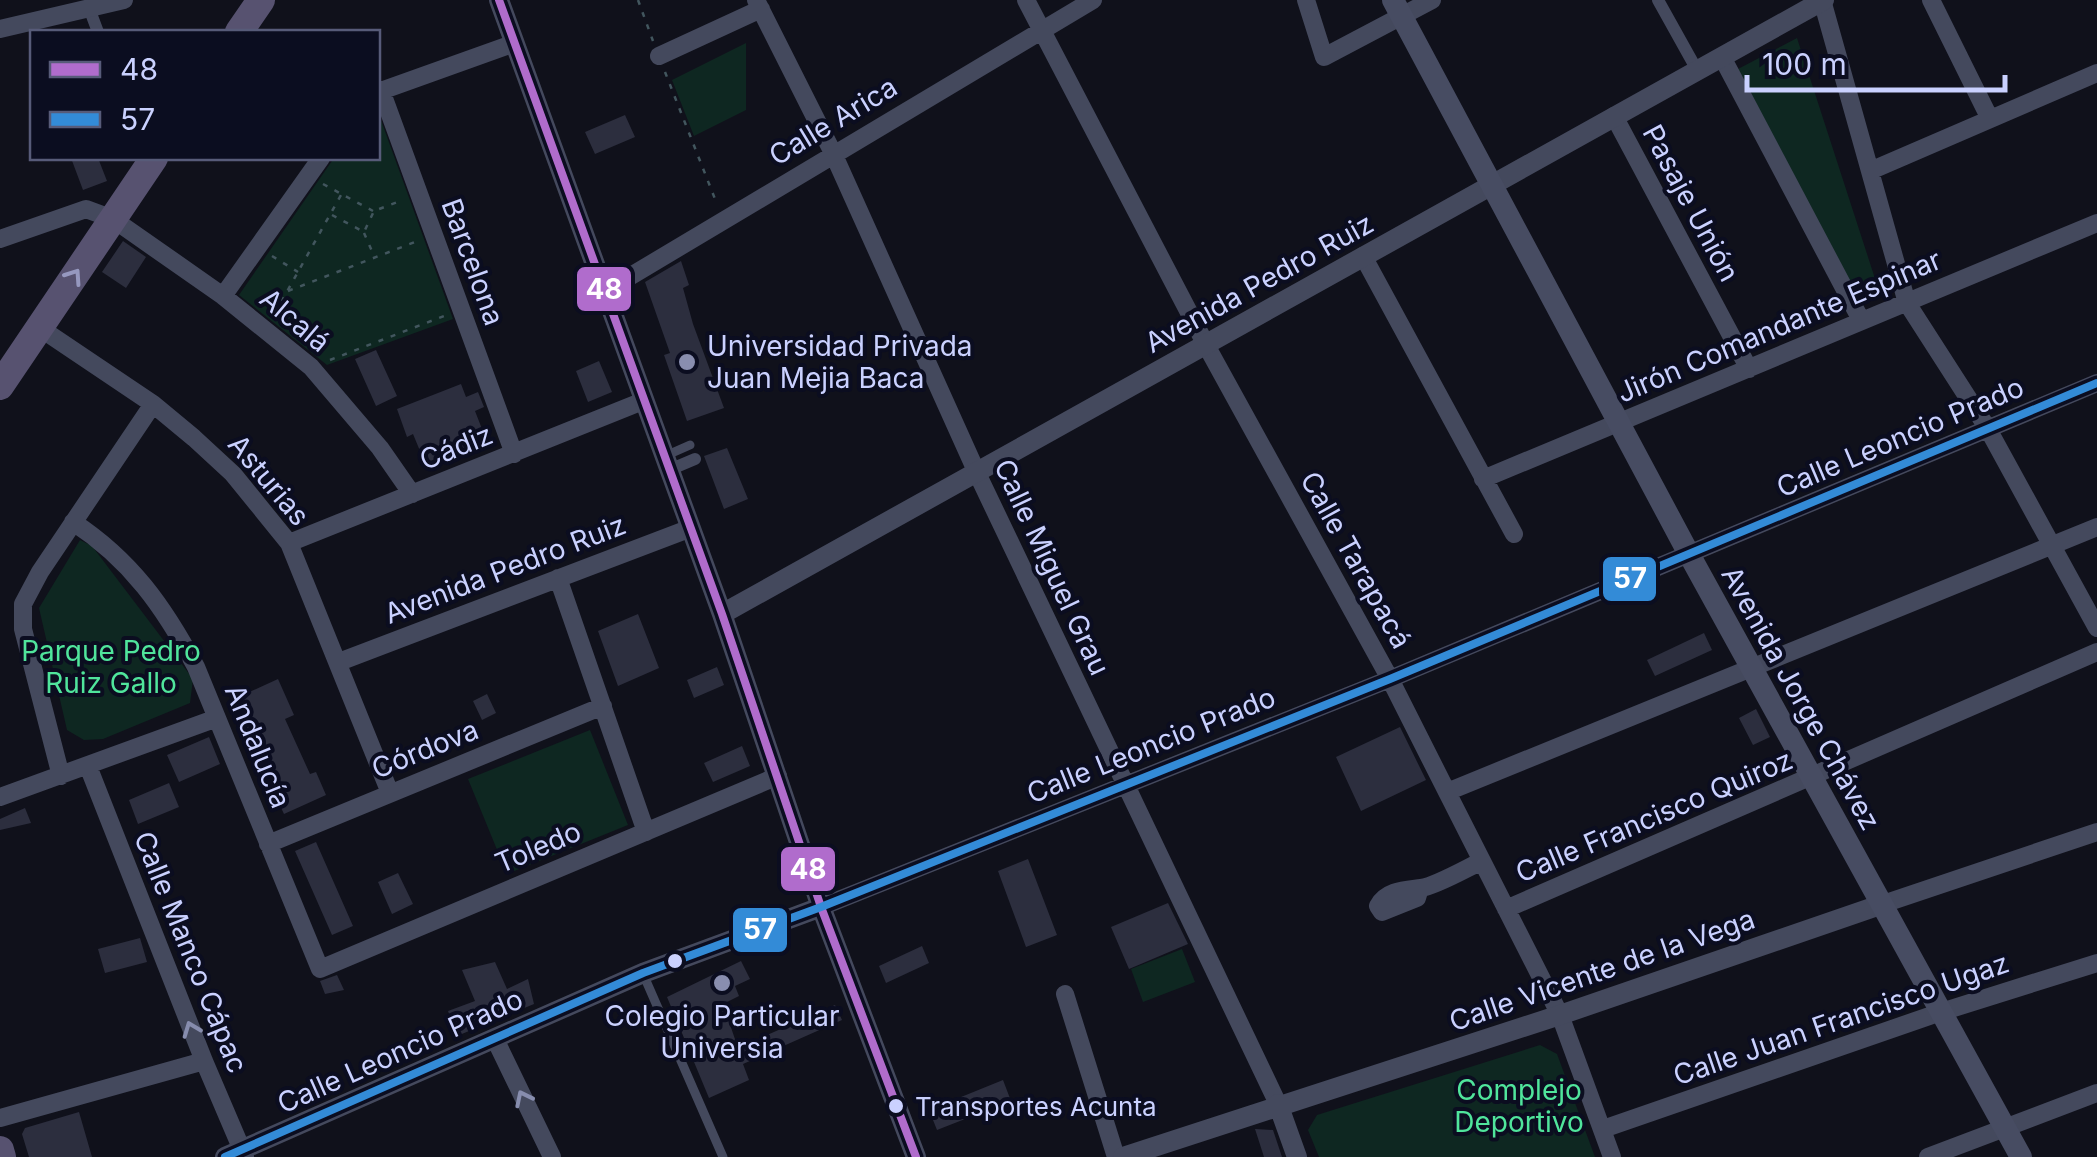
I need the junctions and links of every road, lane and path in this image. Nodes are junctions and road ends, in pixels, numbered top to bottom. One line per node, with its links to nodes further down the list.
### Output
1 (124, 0): 13 (street)
2 (261, 0): 17 (main road)
3 (499, 0): 19 (street)
4 (638, 0): 20 (path)
5 (1026, 0): 18 (street, Calle Tarapacá)
6 (1092, 0): 18 (street, Calle Arica)
7 (1306, 0): 14 (street)
8 (1432, 0): 14 (street)
9 (1658, 0): 22 (street)
10 (1823, 0): 21 (street, Avenida Pedro Ruiz); 31 (street)
11 (1932, 0): 27 (street)
12 (759, 4): 20 (street); 28 (street, Calle Miguel Grau)
13 (89, 8): 15 (street); 16 (street)
14 (1397, 8): 33 (main road, Avenida Jorge Chávez)
15 (0, 30)
16 (97, 30)
17 (240, 30)
18 (1042, 30): 28 (street, Calle Arica); 56 (street, Calle Tarapacá)
19 (515, 43): 24 (street); 49 (street)
20 (659, 56): 39 (path)
21 (1722, 56): 22 (street, Avenida Pedro Ruiz); 54 (street)
22 (1698, 70): 26 (street, Avenida Pedro Ruiz)
23 (2097, 73): 27 (street)
24 (380, 91)
25 (380, 94): 66 (street, Barcelona)
26 (1614, 116): 33 (street, Avenida Pedro Ruiz); 58 (street, Pasaje Unión)
27 (1990, 119): 31 (street)
28 (833, 153): 39 (street, Calle Arica); 68 (street, Calle Miguel Grau)
29 (149, 160): 38 (main road)
30 (320, 160): 50 (street)
31 (1870, 171): 51 (street)
32 (320, 182): 34 (path)
33 (1492, 184): 45 (street, Avenida Pedro Ruiz); 63 (main road, Avenida Jorge Chávez)
34 (341, 195): 36 (path); 37 (path)
35 (406, 199): 36 (path)
36 (374, 211): 41 (path)
37 (330, 215): 41 (path); 47 (path)
38 (113, 218): 42 (street); 50 (street, Alcalá); 55 (main road, one-way to 38)
39 (723, 219): 49 (street, Calle Arica)
40 (2097, 223): 51 (street, Jirón Comandante Espinar)
41 (364, 232): 46 (path)
42 (0, 239)
43 (421, 240): 46 (path)
44 (270, 255): 47 (path)
45 (1363, 256): 56 (street, Avenida Pedro Ruiz); 69 (street)
46 (375, 258): 48 (path)
47 (298, 272): 48 (path)
48 (288, 290): 53 (path)
49 (604, 292): 61 (street)
50 (223, 296): 70 (street, Alcalá)
51 (1907, 302): 54 (street, Jirón Comandante Espinar); 64 (street)
52 (448, 314): 57 (path)
53 (272, 318)
54 (1861, 320): 58 (street, Jirón Comandante Espinar)
55 (40, 328): 60 (main road); 62 (street, Asturias)
56 (1206, 345): 68 (street, Avenida Pedro Ruiz); 84 (street, Calle Tarapacá)
57 (327, 361)
58 (1749, 369): 63 (street, Jirón Comandante Espinar)
59 (2097, 383): 64 (street, Calle Leoncio Prado)
60 (0, 386)
61 (643, 400): 66 (street, Cádiz); 67 (street)
62 (153, 404): 71 (street); 75 (street, Asturias)
63 (1618, 423): 69 (street, Jirón Comandante Espinar); 77 (main road, Avenida Jorge Chávez)
64 (1988, 429): 76 (street); 77 (street, Calle Leoncio Prado)
65 (692, 452): 67 (street)
66 (514, 454): 70 (street, Cádiz)
67 (667, 463): 73 (street)
68 (977, 473): 79 (street, Avenida Pedro Ruiz); 91 (street, Calle Miguel Grau)
69 (1483, 478): 74 (street)
70 (412, 494): 75 (street, Cádiz)
71 (73, 522): 86 (street, Andalucía); 88 (street)
72 (2097, 527): 76 (street)
73 (691, 528): 78 (street, Avenida Pedro Ruiz); 79 (street)
74 (1514, 534)
75 (289, 543): 82 (street, Asturias)
76 (2050, 546): 80 (street); 83 (street)
77 (1690, 556): 83 (main road, Avenida Jorge Chávez); 84 (street, Calle Leoncio Prado)
78 (558, 578): 82 (street, Avenida Pedro Ruiz); 85 (street)
79 (722, 614): 89 (street)
80 (2097, 628)
81 (2097, 652): 90 (street, Calle Francisco Quiroz)
82 (339, 662): 93 (street, Asturias)
83 (1751, 668): 90 (main road, Avenida Jorge Chávez); 92 (street)
84 (1390, 679): 91 (street, Calle Leoncio Prado); 92 (street, Calle Tarapacá)
85 (603, 706): 93 (street, Córdova); 95 (street)
86 (217, 718): 87 (street); 97 (street, Andalucía)
87 (88, 766): 88 (street); 110 (street, Calle Manco Cápac, one-way to 87)
88 (61, 776): 94 (street)
89 (778, 776): 95 (street, Toledo); 101 (street)
90 (1810, 779): 100 (main road, Avenida Jorge Chávez); 102 (street, Calle Francisco Quiroz)
91 (1125, 785): 101 (street, Calle Leoncio Prado); 112 (street, Calle Miguel Grau)
92 (1447, 792): 98 (street, Calle Tarapacá)
93 (390, 793): 97 (street, Córdova)
94 (0, 797)
95 (646, 832): 104 (street, Toledo)
96 (2097, 832): 100 (street, Calle Vicente de la Vega)
97 (268, 844): 104 (street, Andalucía)
98 (1482, 862): 99 (street); 102 (street, Calle Tarapacá)
99 (1420, 888)
100 (1880, 905): 107 (main road, Avenida Jorge Chávez); 108 (street, Calle Vicente de la Vega)
101 (821, 907): 105 (street, Calle Leoncio Prado); 119 (street)
102 (1506, 909): 108 (street, Calle Tarapacá)
103 (2097, 963): 107 (street, Calle Juan Francisco Ugaz)
104 (320, 969)
105 (642, 973): 109 (street, Calle Leoncio Prado); 118 (lane)
106 (1065, 994): 120 (street)
107 (1941, 1012): 114 (main road, Avenida Jorge Chávez); 115 (street, Calle Juan Francisco Ugaz)
108 (1560, 1015): 112 (street, Calle Vicente de la Vega); 115 (street, Calle Tarapacá)
109 (494, 1039): 116 (street, Calle Leoncio Prado); 117 (street, one-way to 109)
110 (204, 1061): 113 (street); 116 (street, Calle Manco Cápac)
111 (2097, 1093): 114 (street)
112 (1278, 1104): 120 (street, Calle Vicente de la Vega); 121 (street, Calle Miguel Grau)
113 (0, 1118)
114 (2005, 1128): 123 (street); 124 (main road, Avenida Jorge Chávez)
115 (1603, 1129): 122 (street, Calle Tarapacá)
116 (238, 1155)
117 (552, 1157)
118 (723, 1157)
119 (916, 1157)
120 (1120, 1157)
121 (1298, 1157)
122 (1612, 1157)
123 (1928, 1157)
124 (2021, 1157)

